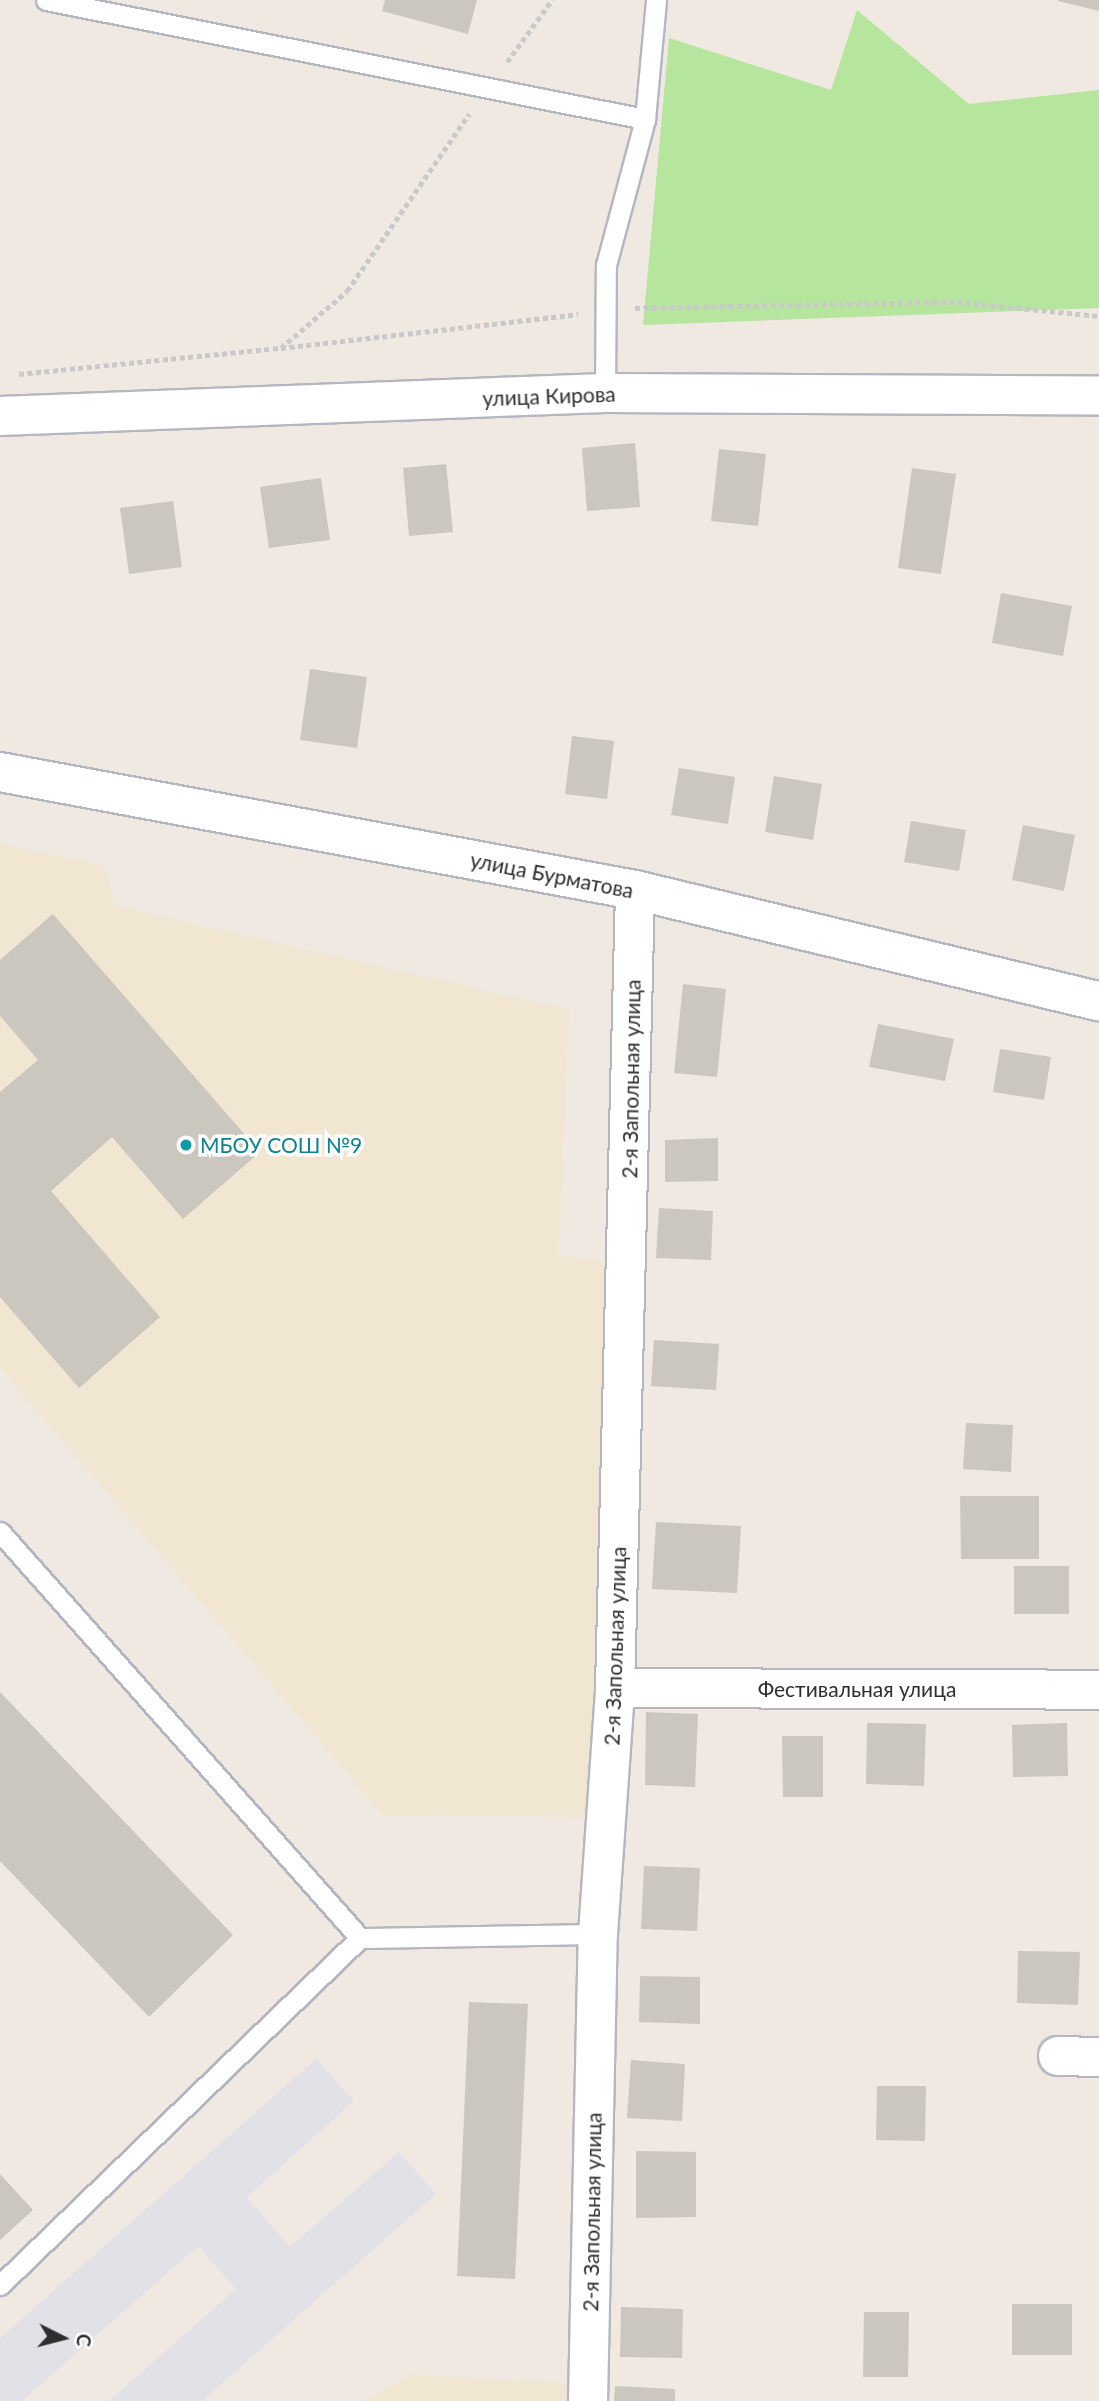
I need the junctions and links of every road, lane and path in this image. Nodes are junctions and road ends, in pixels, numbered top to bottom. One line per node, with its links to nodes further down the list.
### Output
1 (46, 0): 4 (lane)
2 (552, 0): 4 (path)
3 (656, 0): 5 (lane)
4 (489, 86): 5 (lane); 8 (path)
5 (645, 119): 6 (lane)
6 (608, 309): 7 (path); 8 (path); 10 (lane)
7 (1099, 316)
8 (281, 348): 9 (path)
9 (13, 374)
10 (605, 393): 11 (street, улица Кирова); 12 (street, улица Кирова)
11 (1099, 397)
12 (0, 416)
13 (0, 772): 14 (street, улица Бурматова)
14 (635, 890): 15 (street, улица Бурматова); 17 (street, 2-я Запольная улица)
15 (1099, 1001)
16 (0, 1532): 20 (lane)
17 (615, 1688): 18 (street, Фестивальная улица); 19 (street, 2-я Запольная улица)
18 (1099, 1690)
19 (598, 1934): 20 (lane); 24 (street, 2-я Запольная улица)
20 (360, 1938): 23 (lane)
21 (1058, 2056): 22 (street)
22 (1099, 2057)
23 (0, 2285)
24 (588, 2401)

